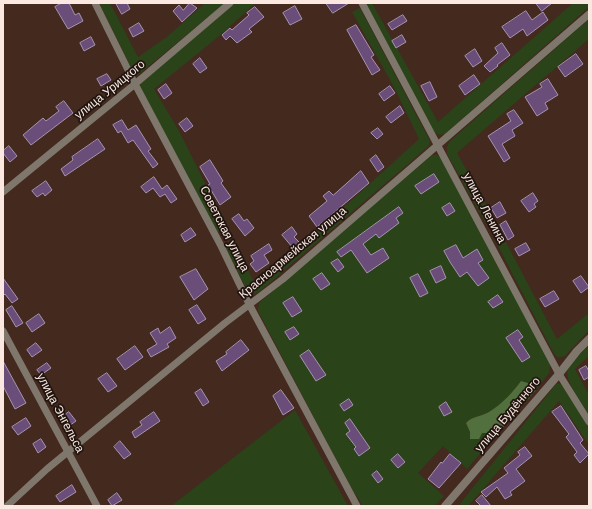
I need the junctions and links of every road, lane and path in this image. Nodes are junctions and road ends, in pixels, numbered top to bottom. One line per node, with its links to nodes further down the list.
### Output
1 (95, 3): 5 (street, Советская улица)
2 (230, 3): 5 (street, улица Урицкого)
3 (362, 3): 6 (street, улица Ленина)
4 (589, 14): 6 (street, Красноармейская улица)
5 (135, 84): 7 (street, улица Урицкого); 8 (street, Советская улица)
6 (438, 145): 8 (street, Красноармейская улица); 11 (street, улица Ленина)
7 (3, 192)
8 (249, 304): 13 (street, Красноармейская улица); 16 (street, Советская улица)
9 (3, 331): 13 (street, улица Энгельса)
10 (589, 339): 11 (street, улица Будённого)
11 (559, 374): 12 (street, улица Ленина); 17 (street, улица Будённого)
12 (589, 422)
13 (68, 452): 14 (street, Красноармейская улица); 15 (street, улица Энгельса)
14 (7, 506)
15 (97, 506)
16 (357, 506)
17 (445, 506)

